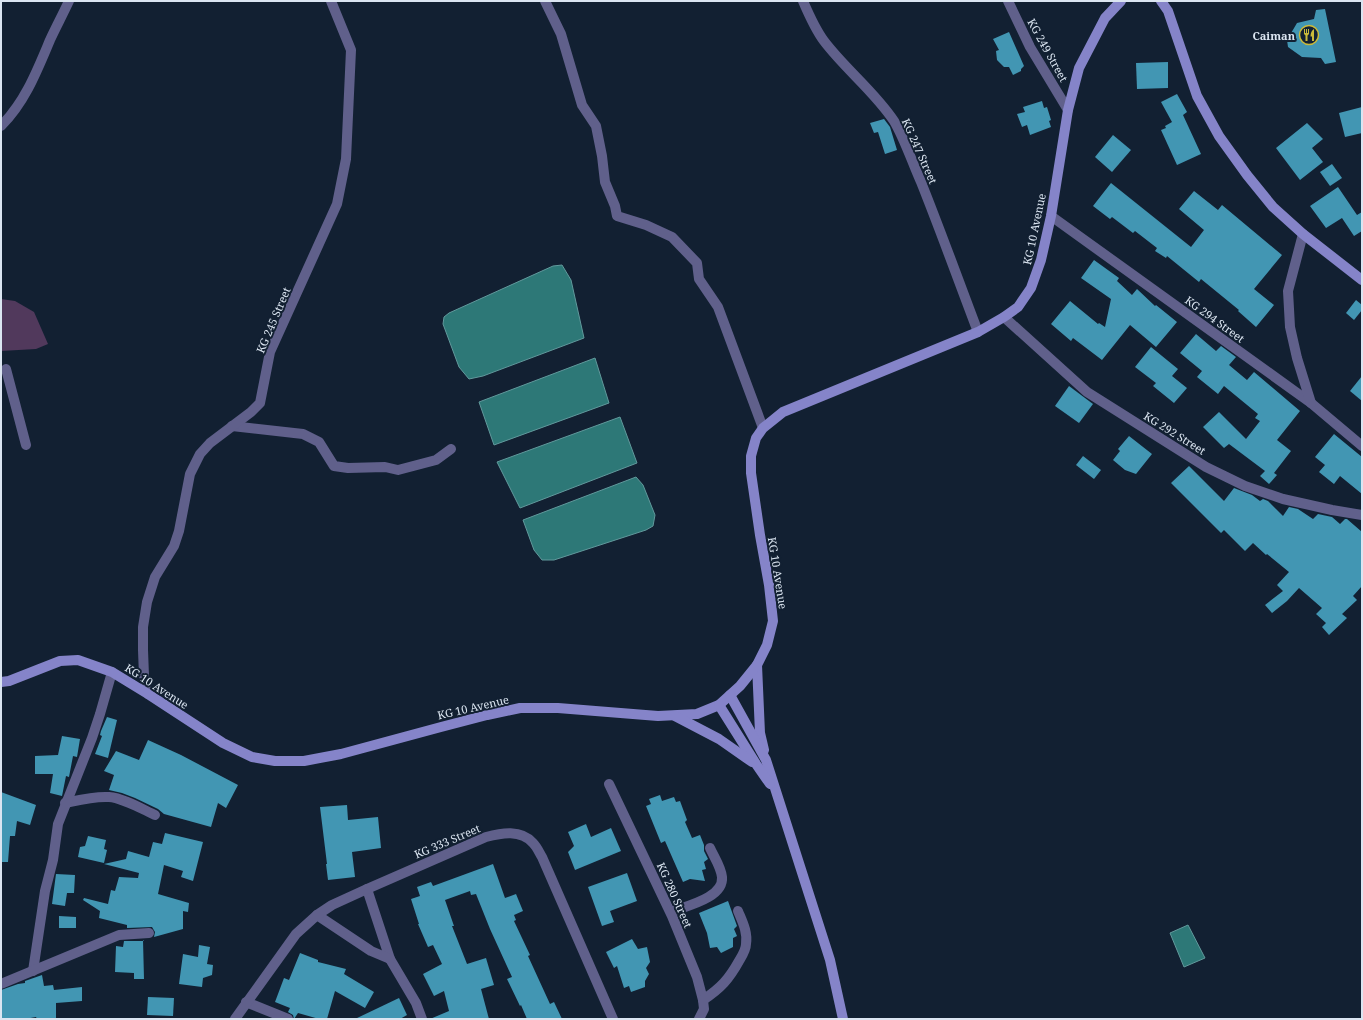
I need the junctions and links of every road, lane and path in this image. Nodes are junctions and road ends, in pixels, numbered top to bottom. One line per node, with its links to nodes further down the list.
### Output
1 (69, 1): 9 (street)
2 (331, 1): 17 (street, KG 245 Street)
3 (545, 1): 18 (street)
4 (803, 1): 14 (street, KG 247 Street)
5 (1008, 1): 8 (street, KG 249 Street)
6 (1120, 1): 8 (street, KG 10 Avenue)
7 (1161, 1): 11 (street)
8 (1068, 110): 10 (street, KG 10 Avenue)
9 (1, 126)
10 (1051, 216): 13 (street, KG 10 Avenue); 16 (street, KG 294 Street)
11 (1303, 234): 12 (street); 16 (street)
12 (1362, 280)
13 (1004, 317): 14 (street, KG 10 Avenue); 22 (street, KG 292 Street)
14 (978, 332): 18 (street, KG 10 Avenue)
15 (6, 369): 19 (street)
16 (1311, 403): 20 (street, KG 294 Street)
17 (232, 426): 21 (street); 26 (street, KG 245 Street)
18 (763, 428): 23 (street, KG 10 Avenue)
19 (26, 445)
20 (1362, 446)
21 (451, 449)
22 (1362, 515)
23 (757, 665): 27 (street, KG 10 Avenue); 30 (street)
24 (112, 672): 25 (street, KG 10 Avenue); 26 (street, KG 10 Avenue); 34 (street)
25 (1, 682)
26 (148, 694): 29 (street, KG 10 Avenue)
27 (730, 695): 28 (street, KG 10 Avenue); 30 (street)
28 (719, 705): 29 (street, KG 10 Avenue); 31 (street)
29 (675, 716): 31 (street)
30 (766, 760): 33 (street)
31 (756, 764): 33 (street)
32 (609, 784): 39 (street, KG 280 Street)
33 (775, 790): 52 (street)
34 (66, 803): 35 (street); 43 (street)
35 (155, 815)
36 (710, 848): 39 (street)
37 (367, 889): 40 (street, KG 333 Street); 42 (street); 50 (street, KG 333 Street)
38 (738, 911): 45 (street)
39 (671, 912): 45 (street, KG 280 Street)
40 (317, 915): 42 (street); 46 (street, KG 333 Street)
41 (149, 933): 43 (street)
42 (390, 959): 49 (street)
43 (33, 971): 44 (street)
44 (1, 984)
45 (704, 1000): 51 (street)
46 (246, 1002): 47 (street, KG 333 Street); 48 (street)
47 (235, 1019)
48 (288, 1019)
49 (422, 1019)
50 (613, 1019)
51 (699, 1019)
52 (843, 1019)

